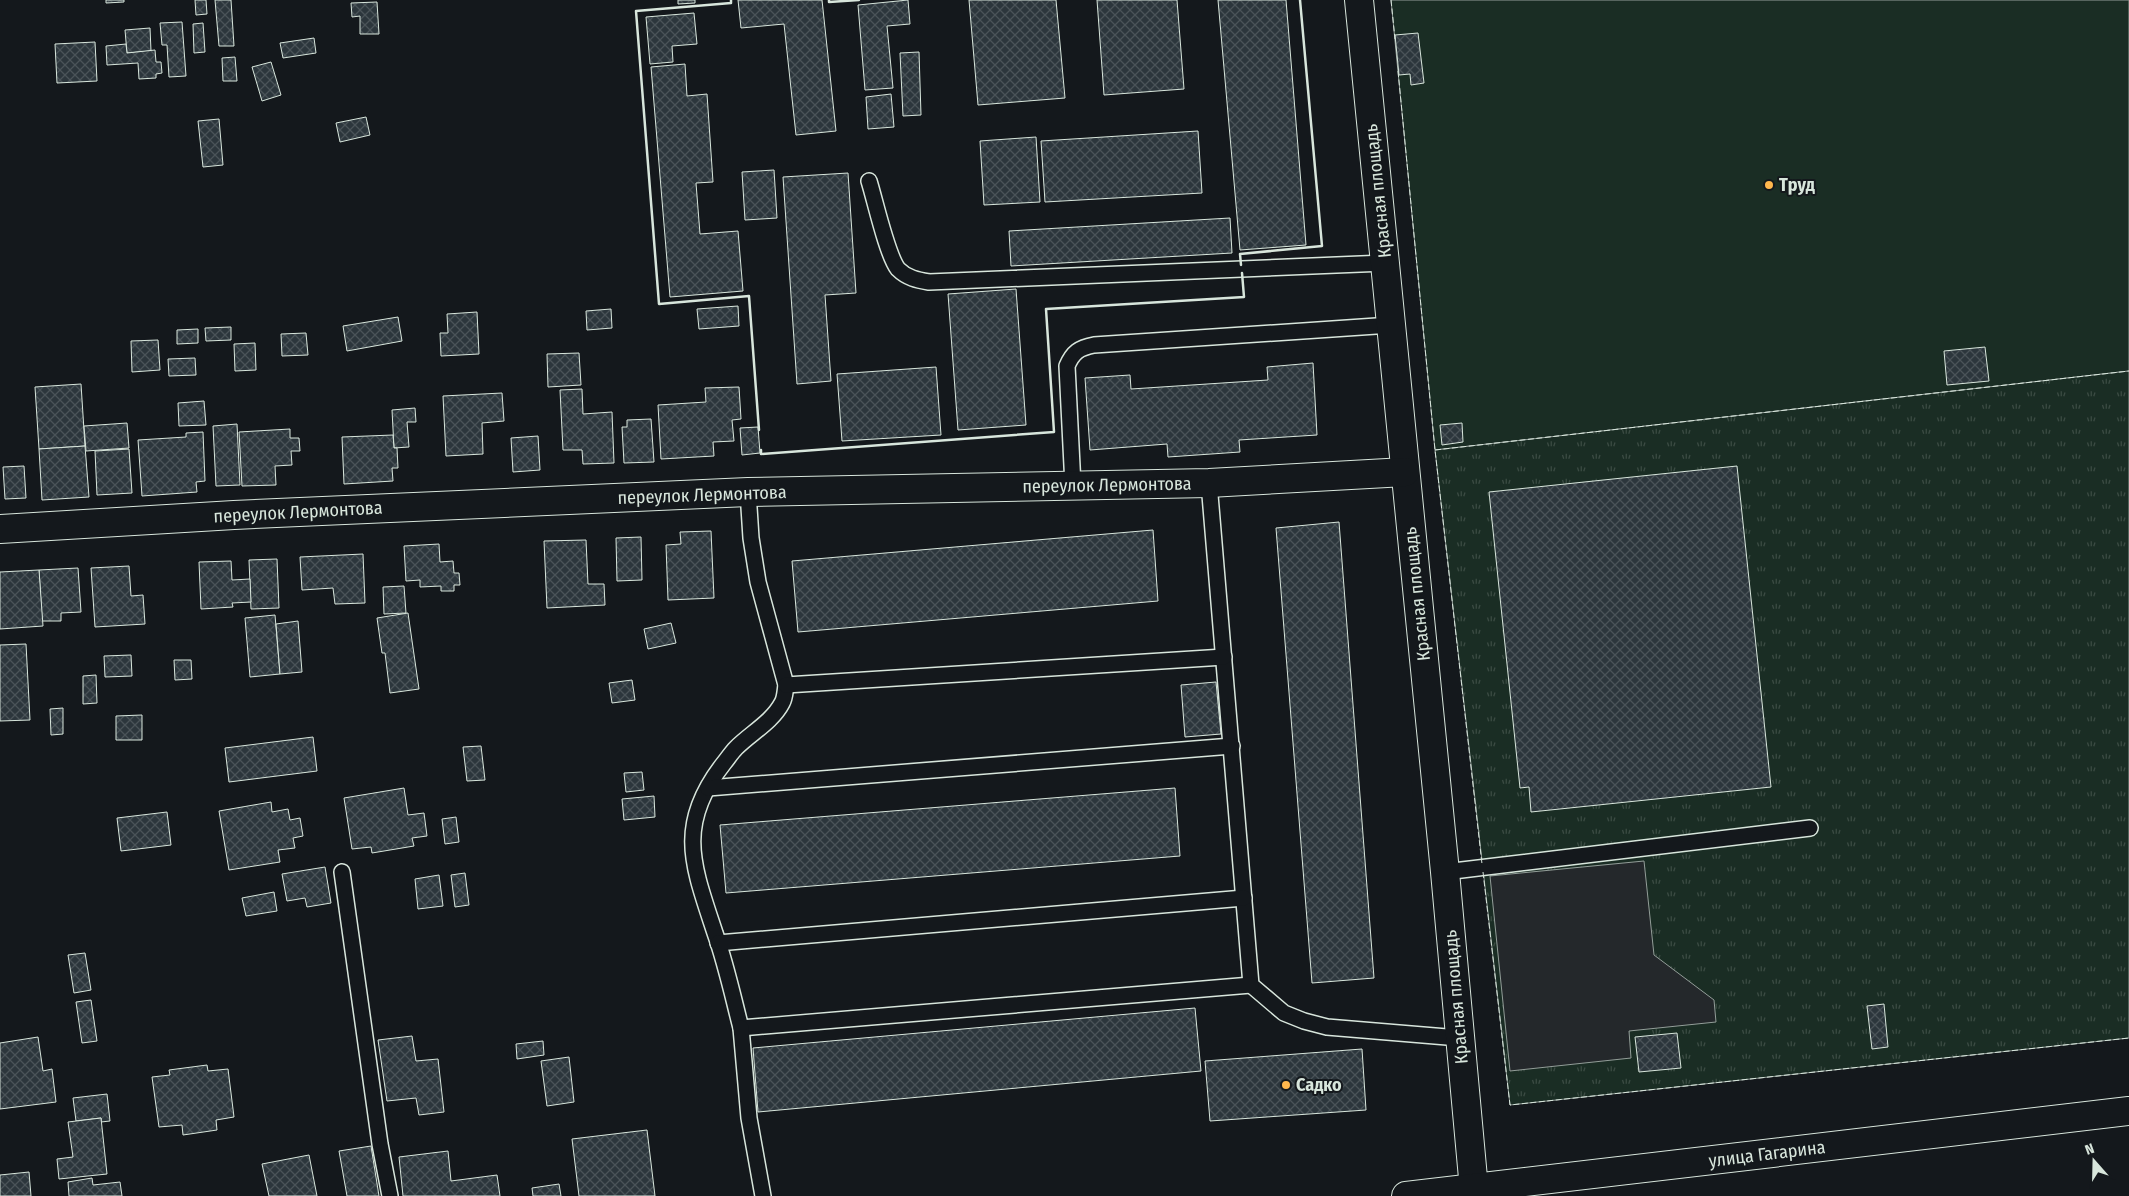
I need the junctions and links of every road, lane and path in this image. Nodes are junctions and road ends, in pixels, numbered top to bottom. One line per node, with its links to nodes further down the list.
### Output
1 (1359, 0): 3 (street, Красная площадь)
2 (869, 181): 3 (lane)
3 (1385, 263): 4 (street, Красная площадь)
4 (1390, 325): 5 (street, Красная площадь); 7 (lane)
5 (1405, 472): 6 (street, переулок Лермонтова); 16 (street, Красная площадь)
6 (1209, 483): 7 (street, переулок Лермонтова); 10 (lane)
7 (1073, 486): 8 (street, переулок Лермонтова)
8 (748, 492): 9 (street, переулок Лермонтова); 11 (lane)
9 (0, 530)
10 (1224, 657): 11 (lane); 12 (lane)
11 (786, 685): 13 (lane)
12 (1232, 746): 13 (lane); 17 (lane)
13 (708, 788): 18 (lane)
14 (1810, 828): 16 (lane)
15 (342, 872): 24 (lane)
16 (1445, 872): 21 (street, Красная площадь)
17 (1244, 898): 18 (lane); 19 (lane)
18 (718, 943): 20 (lane)
19 (1251, 985): 20 (lane); 21 (lane)
20 (741, 1028): 25 (lane)
21 (1459, 1038): 23 (street, Красная площадь)
22 (2129, 1111): 23 (street, улица Гагарина)
23 (1474, 1188): 26 (street, улица Гагарина)
24 (390, 1196)
25 (763, 1196)
26 (1406, 1196)

